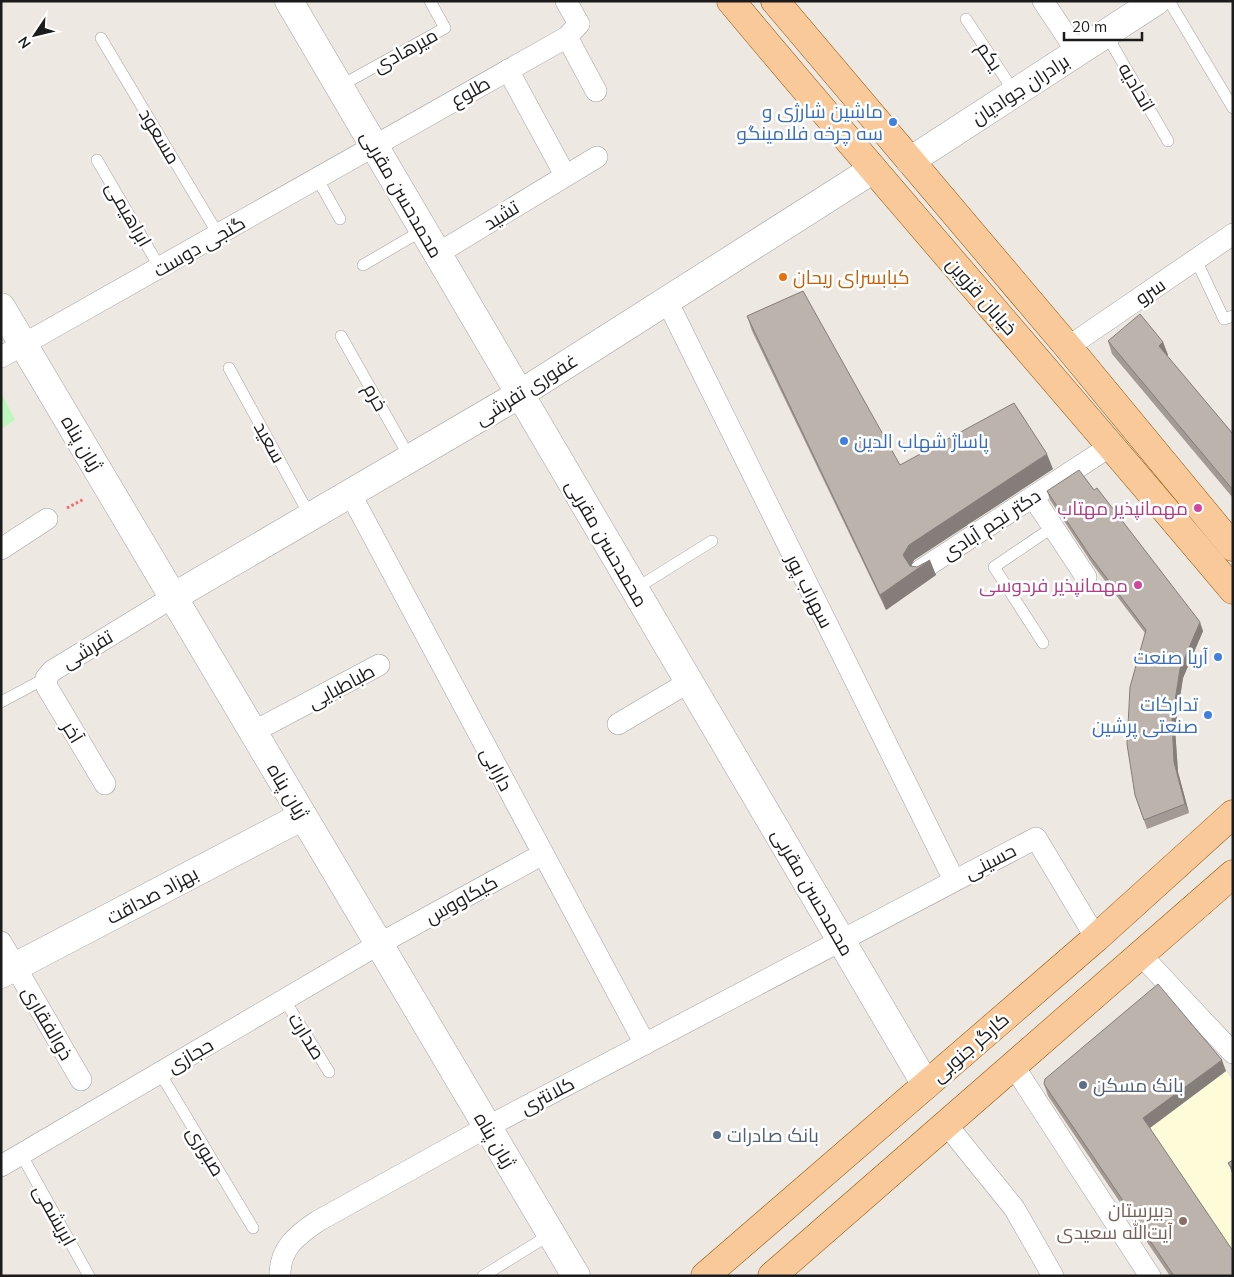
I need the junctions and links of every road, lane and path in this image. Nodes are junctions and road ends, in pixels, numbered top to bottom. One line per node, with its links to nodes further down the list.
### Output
1 (289, 1): 15 (street, محمدحسن مقربی)
2 (430, 1): 15 (lane, میرهادی)
3 (566, 1): 12 (street)
4 (731, 1): 24 (main road, خیابان قزوین)
5 (775, 1): 23 (main road, خیابان قزوین)
6 (1043, 1): 13 (street)
7 (1156, 1): 10 (street, برادران جوادیان)
8 (1170, 1): 18 (lane)
9 (966, 19): 17 (lane, یکم)
10 (1106, 34): 13 (street, برادران جوادیان); 19 (lane, اتحادیه)
11 (101, 38): 29 (lane, مسعود)
12 (567, 38): 14 (street, طلوع); 16 (street)
13 (1077, 52): 17 (street, برادران جوادیان)
14 (508, 70): 20 (street, طلوع); 25 (street)
15 (339, 86): 20 (street, محمدحسن مقربی)
16 (596, 91)
17 (1015, 93): 23 (street, برادران جوادیان)
18 (1233, 108)
19 (1168, 141)
20 (374, 145): 26 (street, گنجی دوست); 28 (street, محمدحسن مقربی)
21 (597, 157): 25 (street, تشید)
22 (97, 160): 34 (lane, ابراهیمی)
23 (910, 161): 39 (main road, خیابان قزوین)
24 (872, 170): 35 (street, غفوری تفرشی); 43 (main road, خیابان قزوین)
25 (565, 175): 31 (street, تشید)
26 (317, 178): 27 (lane); 29 (street, گنجی دوست)
27 (340, 219)
28 (423, 230): 31 (street, محمدحسن مقربی); 33 (lane)
29 (218, 234): 34 (street, گنجی دوست)
30 (1233, 234): 32 (street, سرو)
31 (437, 254): 42 (street, محمدحسن مقربی)
32 (1196, 260): 37 (lane); 39 (street, سرو)
33 (363, 265)
34 (160, 268): 40 (street, گنجی دوست)
35 (667, 301): 42 (street, غفوری تفرشی); 71 (street, سهراب پور)
36 (1, 307): 40 (street, ژیان پناه)
37 (1233, 316)
38 (341, 336): 44 (lane, خرم)
39 (1068, 347): 52 (main road, خیابان قزوین)
40 (13, 351): 45 (street, ژیان پناه)
41 (229, 368): 48 (lane, سعید)
42 (520, 394): 44 (street, غفوری تفرشی); 56 (street, محمدحسن مقربی)
43 (1112, 445): 47 (street, دکتر نجم آبادی); 57 (main road, خیابان قزوین)
44 (410, 458): 46 (street, غفوری تفرشی)
45 (107, 485): 49 (path); 58 (street, ژیان پناه)
46 (350, 493): 48 (street, غفوری تفرشی); 69 (street, دارابی)
47 (1034, 497): 50 (street); 54 (street, دکتر نجم آبادی)
48 (310, 516): 58 (street, غفوری تفرشی)
49 (47, 519): 53 (street)
50 (1053, 527): 55 (street); 59 (lane)
51 (712, 541): 56 (lane)
52 (1233, 547)
53 (1, 549)
54 (921, 570)
55 (1086, 576)
56 (634, 589): 62 (street, محمدحسن مقربی)
57 (1233, 590)
58 (173, 597): 61 (street, تفرشی); 65 (street, ژیان پناه)
59 (1043, 643)
60 (379, 665): 65 (street, طباطبایی)
61 (46, 678): 63 (lane, تفرشی); 66 (street, آخر)
62 (689, 682): 64 (street); 73 (street, محمدحسن مقربی)
63 (1, 702)
64 (618, 724)
65 (253, 732): 68 (street, ژیان پناه)
66 (105, 784)
67 (1233, 814): 72 (main road, کارگر جنوبی)
68 (303, 816): 75 (street, ژیان پناه); 77 (street, بهزاد صداقت)
69 (542, 854): 75 (street, کیکاووس); 79 (street, دارابی)
70 (1233, 874): 76 (main road)
71 (954, 880): 72 (street, حسینی); 73 (street, حسینی)
72 (1096, 938): 85 (main road, کارگر جنوبی)
73 (841, 941): 79 (street, کلانتری); 85 (street, محمدحسن مقربی)
74 (1, 942): 77 (street, ذوالفقاری)
75 (379, 944): 78 (street, حجازی); 87 (street, ژیان پناه)
76 (1140, 954): 80 (street); 81 (main road)
77 (8, 970): 84 (street, ذوالفقاری)
78 (284, 999): 82 (lane, صدارت); 83 (street, حجازی)
79 (645, 1044): 87 (street, کلانتری)
80 (1233, 1053)
81 (1013, 1065): 86 (main road); 99 (street)
82 (329, 1072)
83 (160, 1073): 88 (street, حجازی); 90 (lane, صبوری)
84 (81, 1080)
85 (926, 1084): 96 (main road, کارگر جنوبی)
86 (946, 1124): 97 (main road); 98 (street)
87 (487, 1126): 91 (street, ژیان پناه); 93 (street, کلانتری)
88 (21, 1154): 89 (street, حجازی); 92 (lane, ابریشمی)
89 (1, 1166)
90 (253, 1228)
91 (551, 1234): 94 (lane); 95 (street, ژیان پناه)
92 (89, 1276)
93 (280, 1276)
94 (483, 1276)
95 (576, 1276)
96 (705, 1276)
97 (772, 1276)
98 (1053, 1276)
99 (1150, 1276)

